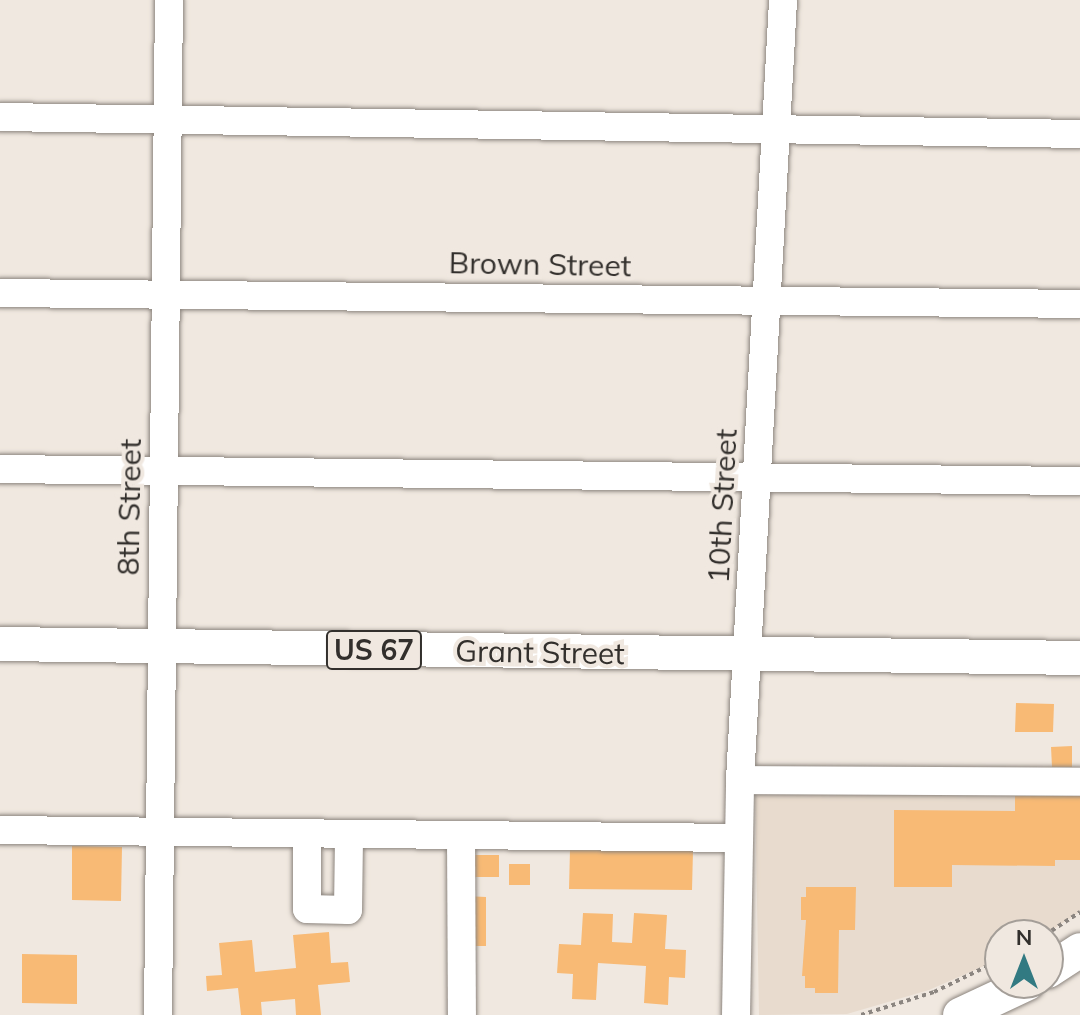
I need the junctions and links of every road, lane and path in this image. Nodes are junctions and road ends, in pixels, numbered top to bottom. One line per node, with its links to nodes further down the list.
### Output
1 (169, 0): 4 (street, 8th Street)
2 (783, 0): 5 (street, 10th Street)
3 (0, 117): 4 (street)
4 (167, 119): 5 (street); 8 (street, 8th Street)
5 (776, 130): 6 (street); 9 (street, 10th Street)
6 (1080, 134)
7 (0, 293): 8 (street, Brown Street)
8 (166, 293): 9 (street, Brown Street); 12 (street, 8th Street)
9 (767, 301): 10 (street, Brown Street); 13 (street, 10th Street)
10 (1080, 304)
11 (0, 469): 12 (street)
12 (164, 471): 13 (street); 16 (street, 8th Street)
13 (758, 477): 14 (street); 17 (street, 10th Street)
14 (1080, 481)
15 (0, 644): 16 (main road, Grant Street / US 67)
16 (162, 647): 17 (main road, Grant Street / US 67); 22 (street, 8th Street)
17 (748, 656): 18 (main road, Grant Street / US 67); 19 (street, 10th Street)
18 (1080, 658)
19 (740, 780): 20 (street); 26 (street, 10th Street)
20 (1080, 782)
21 (0, 830): 22 (street)
22 (159, 832): 23 (street); 29 (street, 8th Street)
23 (307, 834): 24 (street); 24 (street)
24 (349, 835): 25 (street)
25 (461, 836): 26 (street); 30 (street)
26 (739, 838): 31 (street, 10th Street)
27 (984, 968): 32 (path)
28 (994, 999): 33 (main road)
29 (158, 1015)
30 (462, 1015)
31 (736, 1015)
32 (861, 1015)
33 (960, 1015)

